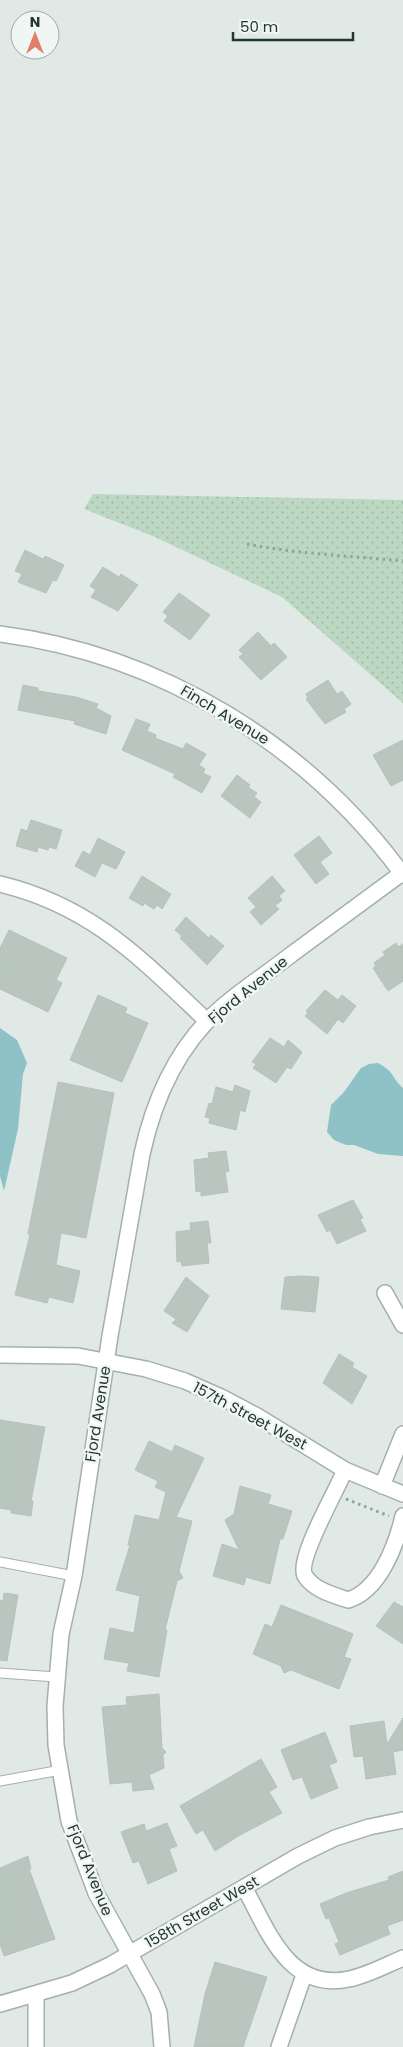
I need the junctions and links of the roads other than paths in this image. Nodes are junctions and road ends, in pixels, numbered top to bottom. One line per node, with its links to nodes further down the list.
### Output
1 (0, 634): 2 (street, Finch Avenue)
2 (402, 874): 4 (street, Fjord Avenue)
3 (0, 884): 4 (street)
4 (208, 1022): 8 (street, Fjord Avenue)
5 (385, 1293): 6 (street)
6 (403, 1325)
7 (0, 1355): 8 (street, 157th Street West)
8 (107, 1361): 10 (street, 157th Street West); 15 (street, Fjord Avenue)
9 (403, 1434): 11 (street)
10 (346, 1470): 11 (street, 157th Street West); 13 (street)
11 (382, 1486): 12 (street, 157th Street West)
12 (403, 1494)
13 (397, 1517)
14 (0, 1562): 15 (lane)
15 (74, 1576): 17 (street, Fjord Avenue)
16 (0, 1674): 17 (lane)
17 (56, 1677): 18 (street, Fjord Avenue)
18 (61, 1770): 19 (lane); 22 (street, Fjord Avenue)
19 (0, 1781)
20 (403, 1820): 21 (street, 158th Street West)
21 (245, 1889): 22 (street, 158th Street West); 24 (street)
22 (129, 1954): 25 (street, 158th Street West); 28 (street, Fjord Avenue)
23 (403, 1958): 24 (street)
24 (304, 1975): 29 (street)
25 (36, 1996): 26 (street, 158th Street West); 27 (street)
26 (0, 2004)
27 (36, 2047)
28 (162, 2047)
29 (279, 2047)

